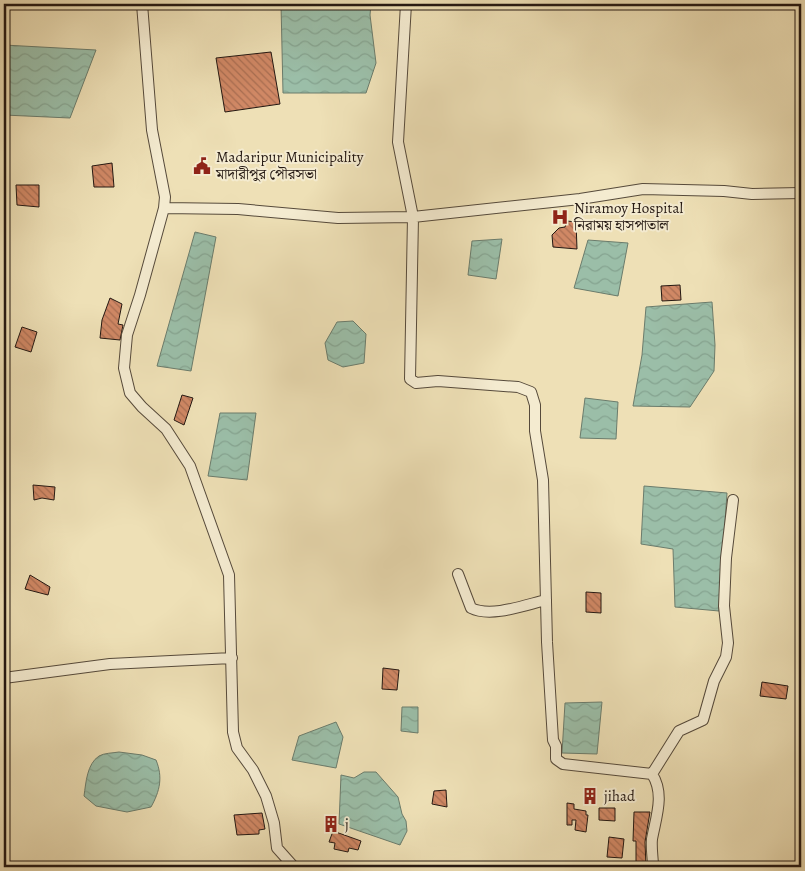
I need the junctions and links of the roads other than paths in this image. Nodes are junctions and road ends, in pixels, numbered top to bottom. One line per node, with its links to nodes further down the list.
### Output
1 (142, 4): 4 (street)
2 (406, 4): 5 (street)
3 (801, 192): 5 (street)
4 (164, 208): 5 (street); 9 (street)
5 (413, 217): 8 (street)
6 (733, 500): 11 (street)
7 (458, 574): 8 (street)
8 (546, 600): 11 (street)
9 (232, 658): 10 (street); 12 (street)
10 (4, 678)
11 (652, 774): 13 (street)
12 (294, 867)
13 (653, 867)

